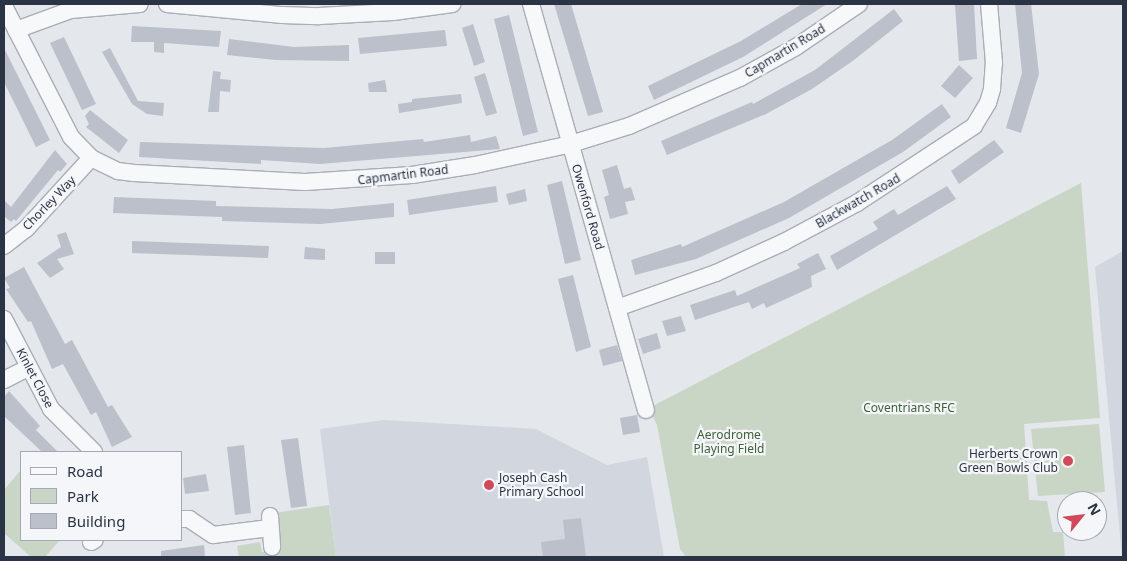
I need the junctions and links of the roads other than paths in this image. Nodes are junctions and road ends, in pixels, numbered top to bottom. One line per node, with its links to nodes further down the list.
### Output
1 (140, 4): 8 (street)
2 (166, 4): 3 (street)
3 (452, 4)
4 (531, 4): 9 (street, Owenford Road)
5 (859, 4): 9 (street, Capmartin Road)
6 (989, 4): 12 (street, Blackwatch Road)
7 (4, 6): 8 (street, Capmartin Road)
8 (16, 30): 10 (street, Capmartin Road)
9 (571, 144): 10 (street, Capmartin Road); 12 (street, Owenford Road)
10 (92, 158): 11 (street, Chorley Way)
11 (6, 241)
12 (617, 308): 16 (street, Owenford Road)
13 (4, 319): 14 (street, Kinlet Close)
14 (29, 367): 15 (street); 17 (street, Kinlet Close)
15 (4, 380)
16 (646, 410)
17 (93, 451)
18 (182, 519): 19 (street)
19 (272, 547)

